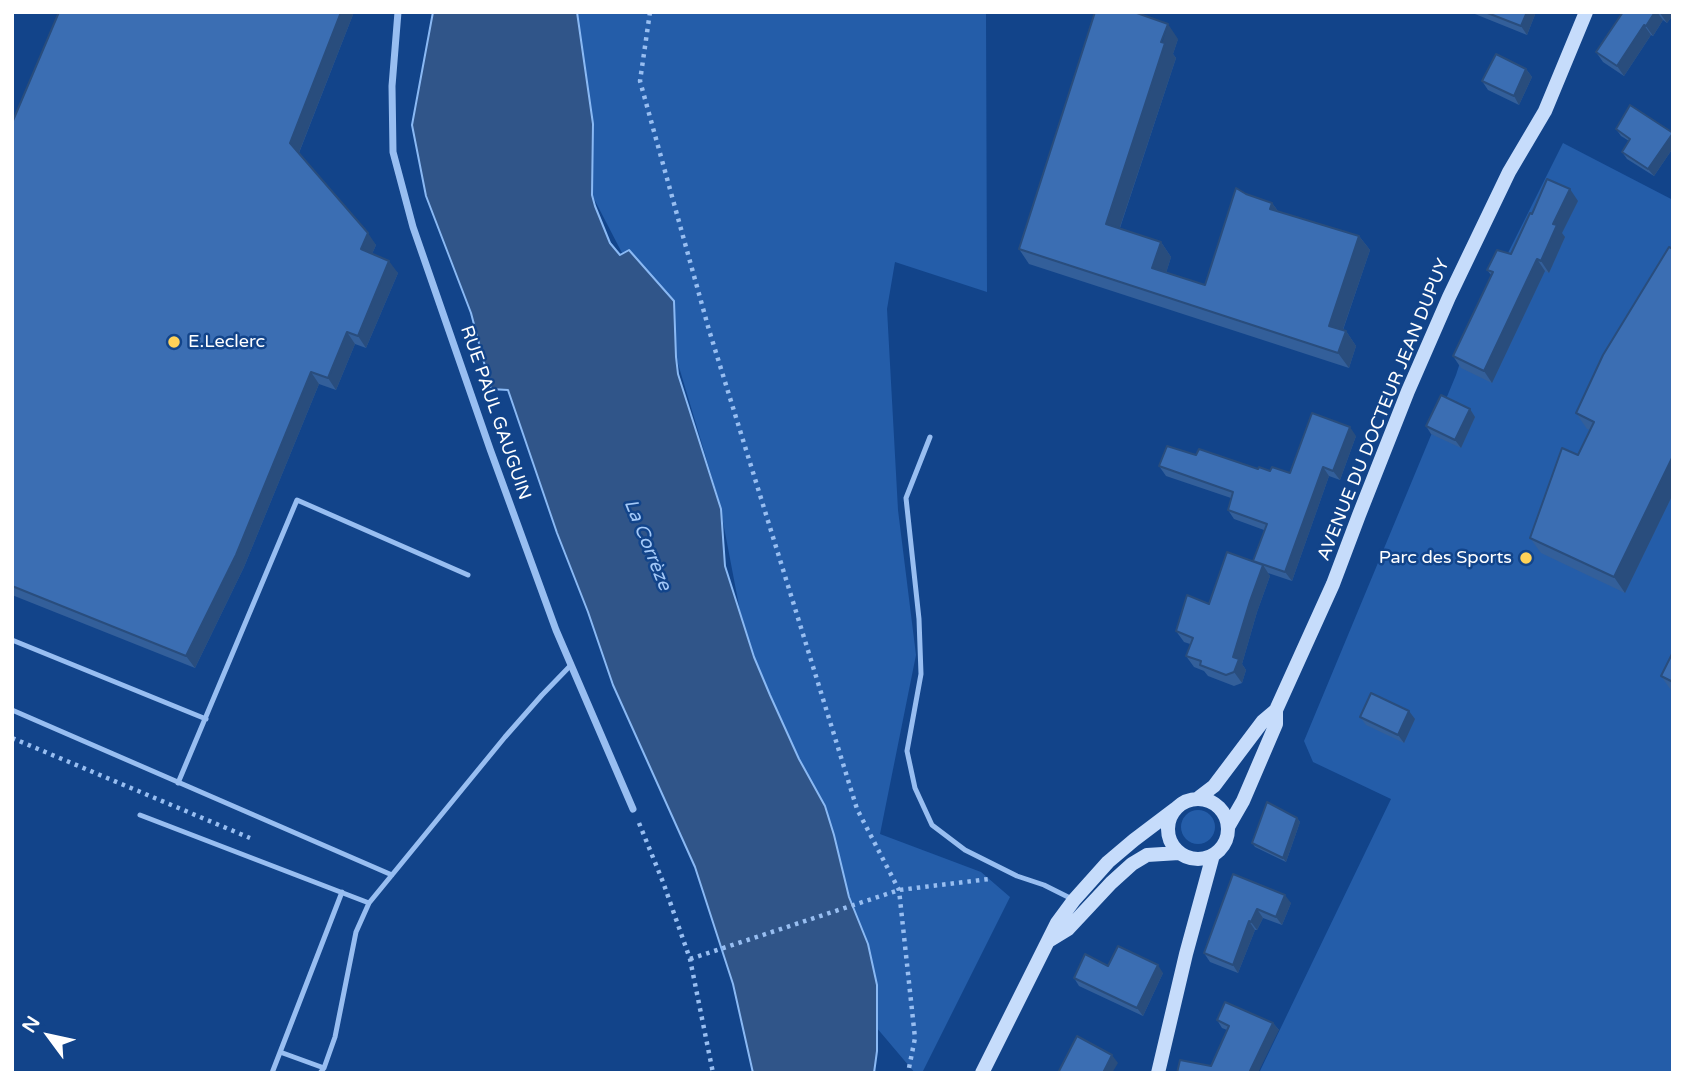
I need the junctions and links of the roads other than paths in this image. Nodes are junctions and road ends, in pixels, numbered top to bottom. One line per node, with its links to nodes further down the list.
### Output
1 (398, 12): 6 (street, RUE PAUL GAUGUIN)
2 (1586, 12): 8 (street, AVENUE DU DOCTEUR JEAN DUPUY)
3 (930, 436): 20 (lane)
4 (468, 575): 9 (lane)
5 (12, 640): 9 (lane)
6 (571, 665): 12 (street, RUE PAUL GAUGUIN); 18 (lane)
7 (12, 710): 10 (lane)
8 (1276, 710): 11 (street, AVENUE DU DOCTEUR JEAN DUPUY); 15 (street, AVENUE DU DOCTEUR JEAN DUPUY)
9 (205, 719): 10 (lane)
10 (178, 783): 18 (lane)
11 (1197, 799): 13 (street); 15 (street)
12 (633, 809)
13 (1175, 809): 16 (street); 20 (street)
14 (140, 815): 19 (lane)
15 (1228, 827): 17 (street)
16 (1179, 853): 17 (street); 22 (street)
17 (1213, 855): 27 (street)
18 (392, 875): 21 (lane)
19 (342, 892): 21 (lane); 23 (lane)
20 (1074, 900): 22 (street)
21 (369, 903): 24 (lane)
22 (1050, 940): 26 (street)
23 (280, 1052): 24 (lane); 25 (lane)
24 (322, 1070)
25 (272, 1073)
26 (982, 1073)
27 (1158, 1073)

